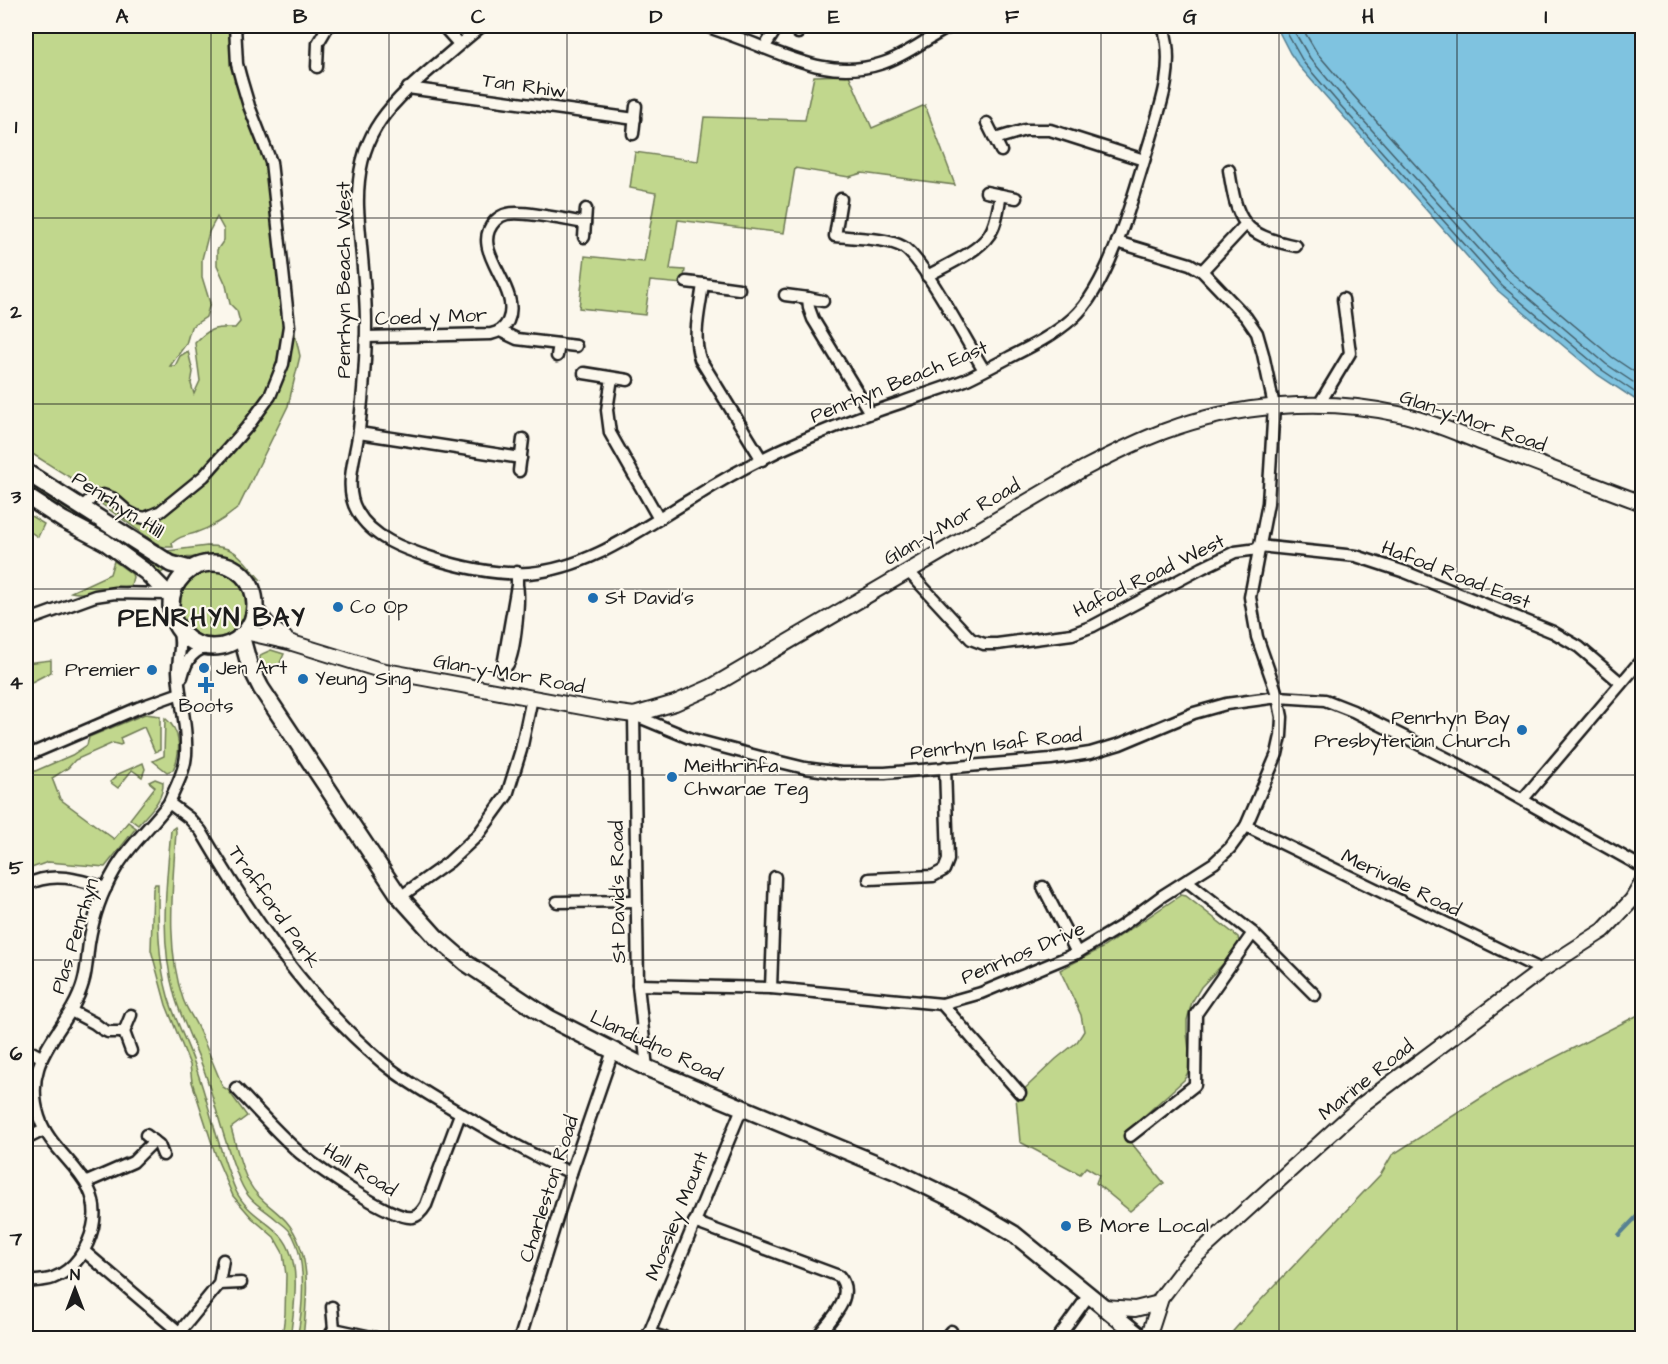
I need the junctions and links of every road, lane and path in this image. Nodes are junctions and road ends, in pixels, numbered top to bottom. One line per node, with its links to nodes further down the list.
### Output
1 (235, 26): 61 (street)
2 (443, 26): 10 (street)
3 (483, 26): 10 (street, Penrhyn Beach West)
4 (706, 26): 11 (street)
5 (778, 26): 11 (street)
6 (952, 26): 11 (street)
7 (1163, 26): 20 (street, Penrhyn Beach East)
8 (312, 27): 9 (street)
9 (326, 29): 12 (street)
10 (459, 44): 13 (street, Penrhyn Beach West)
11 (764, 48)
12 (317, 67)
13 (408, 88): 15 (street, Tan Rhiw); 42 (street, Penrhyn Beach West)
14 (636, 106): 15 (street)
15 (635, 119): 17 (street)
16 (987, 123): 18 (street)
17 (633, 135)
18 (995, 139): 19 (street); 20 (street)
19 (1001, 151)
20 (1144, 160): 30 (street, Penrhyn Beach East)
21 (1229, 170): 28 (street)
22 (986, 192): 23 (street)
23 (1000, 195): 24 (street); 33 (street)
24 (1016, 198)
25 (841, 199): 33 (street)
26 (586, 209): 27 (street)
27 (585, 223): 29 (street); 41 (street, Coed y Mor)
28 (1245, 225): 31 (street); 32 (street)
29 (584, 237)
30 (1117, 242): 32 (street); 46 (street, Penrhyn Beach East)
31 (1296, 246)
32 (1202, 271): 50 (street, Penrhos Drive)
33 (927, 276): 46 (street)
34 (686, 282): 35 (street)
35 (703, 284): 36 (street); 56 (street)
36 (739, 289)
37 (785, 295): 38 (street)
38 (808, 298): 40 (street); 52 (street)
39 (1342, 299): 51 (street)
40 (823, 301)
41 (500, 331): 42 (street, Coed y Mor); 43 (street, Coed y Mor)
42 (366, 337): 53 (street, Penrhyn Beach West)
43 (559, 344): 44 (street, Coed y Mor); 45 (street)
44 (576, 346)
45 (557, 356)
46 (984, 370): 52 (street, Penrhyn Beach East)
47 (584, 373): 48 (street)
48 (612, 378): 49 (street); 62 (street)
49 (628, 380)
50 (1274, 406): 51 (street, Glan-y-Mor Road); 63 (street, Penrhos Drive); 65 (street, Glan-y-Mor Road)
51 (1318, 406): 60 (street, Glan-y-Mor Road)
52 (870, 413): 56 (street, Penrhyn Beach East)
53 (359, 433): 55 (street); 67 (street, Penrhyn Beach West)
54 (524, 439): 55 (street)
55 (521, 458): 57 (street)
56 (762, 460): 62 (street, Penrhyn Beach East)
57 (519, 471)
58 (26, 472): 61 (main road, Penrhyn Hill)
59 (26, 496): 66 (main road, Penrhyn Hill)
60 (1642, 503)
61 (82, 507): 64 (main road, Penrhyn Hill)
62 (659, 519): 67 (street, Penrhyn Beach East)
63 (1258, 548): 65 (street, Hafod Road West); 78 (street, Hafod Road East); 81 (street, Penrhos Drive)
64 (190, 569): 69 (main road); 70 (main road)
65 (908, 571): 83 (street, Glan-y-Mor Road)
66 (146, 572): 68 (street); 69 (main road, Penrhyn Hill)
67 (517, 572): 80 (street)
68 (141, 594): 69 (street); 71 (street)
69 (169, 596): 72 (main road)
70 (255, 608): 73 (main road); 74 (street)
71 (26, 621)
72 (178, 629): 75 (main road); 79 (street)
73 (243, 633): 74 (street); 75 (main road); 77 (main road, Llandudno Road)
74 (289, 642): 80 (street, Glan-y-Mor Road)
75 (214, 647): 77 (main road, Llandudno Road); 79 (street)
76 (1642, 659): 78 (street)
77 (253, 673): 97 (main road, Llandudno Road)
78 (1622, 683): 86 (street)
79 (180, 689): 84 (street); 87 (street)
80 (497, 691): 82 (street, Glan-y-Mor Road)
81 (1278, 697): 85 (street, Penrhyn Isaf Road); 86 (street, Penrhyn Isaf Road); 88 (street, Penrhos Drive)
82 (532, 698): 83 (street, Glan-y-Mor Road); 97 (street)
83 (634, 715): 85 (street, Penrhyn Isaf Road); 98 (street, St David's Road)
84 (26, 756)
85 (945, 767): 92 (street)
86 (1523, 799): 89 (street, Penrhyn Isaf Road)
87 (169, 803): 96 (street, Plas Penrhyn); 118 (street, Trafford Park)
88 (1246, 826): 91 (street, Penrhos Drive); 102 (street, Merivale Road)
89 (1642, 867)
90 (776, 877): 104 (street)
91 (1187, 881): 100 (street); 101 (street, Penrhos Drive)
92 (876, 882)
93 (1642, 883): 102 (street, Marine Road)
94 (26, 885): 96 (street)
95 (1043, 886): 101 (street)
96 (106, 888): 107 (street, Plas Penrhyn)
97 (400, 897): 112 (main road, Llandudno Road)
98 (635, 901): 99 (street); 103 (street, St David's Road)
99 (557, 902)
100 (1253, 933): 105 (street); 120 (street)
101 (1077, 953): 106 (street, Penrhos Drive)
102 (1542, 970): 132 (street, Marine Road)
103 (638, 985): 104 (street, Penrhos Drive); 114 (street, St David's Road)
104 (771, 988): 106 (street, Penrhos Drive)
105 (1315, 995)
106 (942, 1004): 116 (street)
107 (71, 1011): 109 (street); 113 (street, Plas Penrhyn)
108 (131, 1015): 109 (street)
109 (124, 1032): 111 (street)
110 (26, 1049): 113 (street)
111 (131, 1051)
112 (613, 1051): 114 (main road, Llandudno Road); 123 (street, Charleston Road)
113 (41, 1057): 119 (street, Plas Penrhyn)
114 (647, 1068): 117 (main road, Llandudno Road)
115 (236, 1088): 118 (street, Hall Road)
116 (1020, 1093)
117 (742, 1108): 125 (street, Mossley Mount); 131 (main road, Llandudno Road)
118 (460, 1113): 123 (street, Trafford Park)
119 (44, 1130): 121 (street); 124 (street, Plas Penrhyn)
120 (1130, 1136)
121 (26, 1139)
122 (163, 1155): 124 (street)
123 (572, 1173): 139 (street, Charleston Road)
124 (87, 1182): 126 (street, Plas Penrhyn)
125 (694, 1222): 137 (street, Mossley Mount); 141 (street)
126 (84, 1251): 128 (street); 136 (street)
127 (222, 1260): 130 (street)
128 (26, 1282)
129 (241, 1283): 130 (street)
130 (219, 1284): 136 (street)
131 (1089, 1294): 133 (main road, Llandudno Road); 142 (street)
132 (1159, 1303): 133 (street); 144 (street, Marine Road)
133 (1103, 1306): 143 (main road, Llandudno Road)
134 (332, 1307): 135 (street)
135 (331, 1334): 138 (street)
136 (182, 1336)
137 (648, 1336): 140 (street)
138 (376, 1338)
139 (520, 1338)
140 (665, 1338)
141 (816, 1338)
142 (1058, 1338)
143 (1142, 1338)
144 (1148, 1338)

